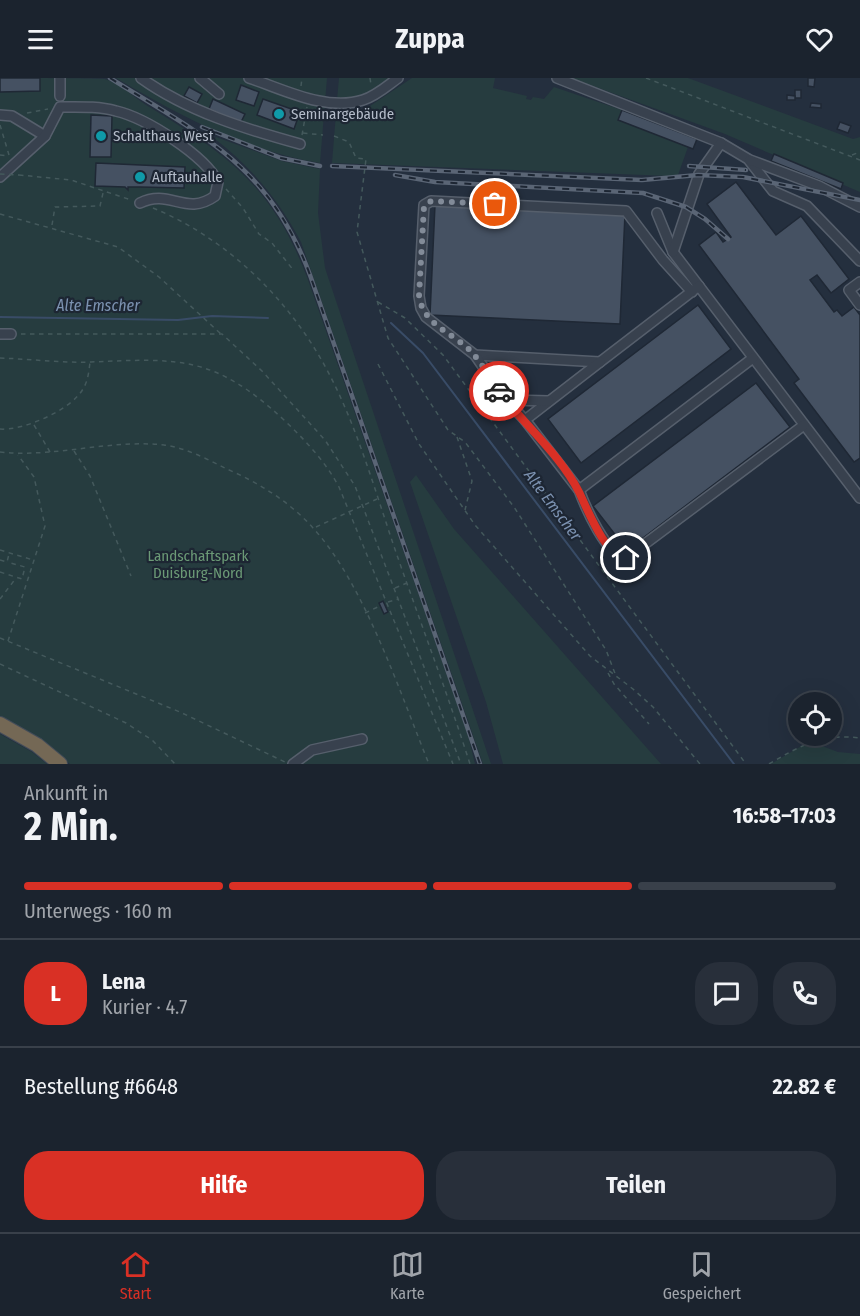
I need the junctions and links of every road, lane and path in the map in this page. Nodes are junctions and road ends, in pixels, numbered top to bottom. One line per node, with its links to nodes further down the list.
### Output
1 (60, 78): 11 (street)
2 (141, 78): 22 (street)
3 (200, 78): 10 (street)
4 (249, 78): 12 (street)
5 (370, 78): 9 (path)
6 (398, 78): 12 (street)
7 (557, 78): 21 (street)
8 (646, 78): 25 (path)
9 (373, 89)
10 (219, 94)
11 (60, 96)
12 (308, 98): 17 (path)
13 (60, 107): 15 (path); 19 (street); 29 (street)
14 (0, 114): 15 (street)
15 (12, 116): 19 (street)
16 (0, 125): 24 (path)
17 (303, 133): 18 (path); 22 (path)
18 (323, 135)
19 (45, 136): 28 (street)
20 (334, 136): 41 (path)
21 (721, 142): 26 (street); 36 (street)
22 (300, 144)
23 (860, 152): 25 (path)
24 (0, 155)
25 (850, 156): 27 (path)
26 (748, 159): 32 (street); 37 (street)
27 (860, 160)
28 (0, 176): 30 (path, bridge)
29 (218, 182): 31 (street); 38 (path)
30 (103, 193): 31 (path); 35 (path)
31 (140, 203): 65 (path)
32 (860, 207)
33 (657, 213): 36 (street)
34 (0, 214): 35 (path)
35 (52, 227): 45 (path)
36 (673, 252): 40 (street)
37 (860, 261)
38 (294, 271)
39 (860, 282): 42 (street)
40 (696, 289): 46 (street); 47 (street); 50 (street)
41 (376, 300): 58 (path); 106 (path)
42 (860, 305)
43 (0, 334): 44 (street)
44 (11, 334): 45 (path)
45 (222, 334): 66 (path)
46 (475, 355): 50 (street); 52 (street)
47 (753, 357): 56 (street); 63 (street)
48 (0, 358): 49 (path)
49 (90, 362): 55 (path); 67 (path)
50 (600, 362): 53 (street)
51 (378, 364): 68 (path)
52 (506, 400): 53 (street); 54 (street)
53 (549, 401): 54 (street)
54 (525, 420): 63 (street)
55 (34, 424): 57 (path); 61 (path)
56 (804, 425): 63 (street); 64 (street)
57 (0, 429)
58 (457, 436): 68 (path); 92 (path)
59 (74, 450): 61 (path); 69 (path); 79 (path)
60 (0, 452): 62 (path)
61 (50, 452): 62 (path)
62 (17, 454): 73 (path)
63 (579, 490)
64 (860, 498)
65 (377, 499): 66 (path); 81 (path)
66 (363, 505): 67 (path); 82 (path)
67 (350, 511): 69 (path); 85 (path)
68 (464, 511): 91 (path)
69 (314, 528): 87 (path)
70 (0, 550): 71 (path)
71 (9, 553): 73 (path); 74 (path)
72 (1, 560): 74 (path); 75 (path)
73 (34, 561): 89 (path)
74 (7, 562): 80 (path)
75 (0, 566)
76 (0, 572): 77 (path)
77 (4, 573): 78 (path); 80 (path)
78 (0, 576)
79 (131, 576)
80 (16, 577): 84 (path)
81 (407, 584): 82 (path); 104 (path)
82 (395, 588): 83 (path)
83 (398, 598): 85 (path); 103 (path)
84 (0, 599)
85 (387, 603): 102 (path)
86 (380, 606): 87 (path)
87 (365, 613): 101 (path)
88 (0, 638): 89 (path)
89 (8, 641): 99 (path)
90 (0, 664): 98 (path)
91 (608, 671): 92 (path); 94 (path)
92 (616, 676): 105 (path)
93 (0, 724): 97 (highway)
94 (649, 724)
95 (860, 738): 107 (path)
96 (362, 739): 100 (street)
97 (60, 764)
98 (175, 764)
99 (289, 764)
100 (293, 764)
101 (429, 764)
102 (453, 764)
103 (461, 764)
104 (470, 764)
105 (700, 764)
106 (746, 764)
107 (769, 764)

